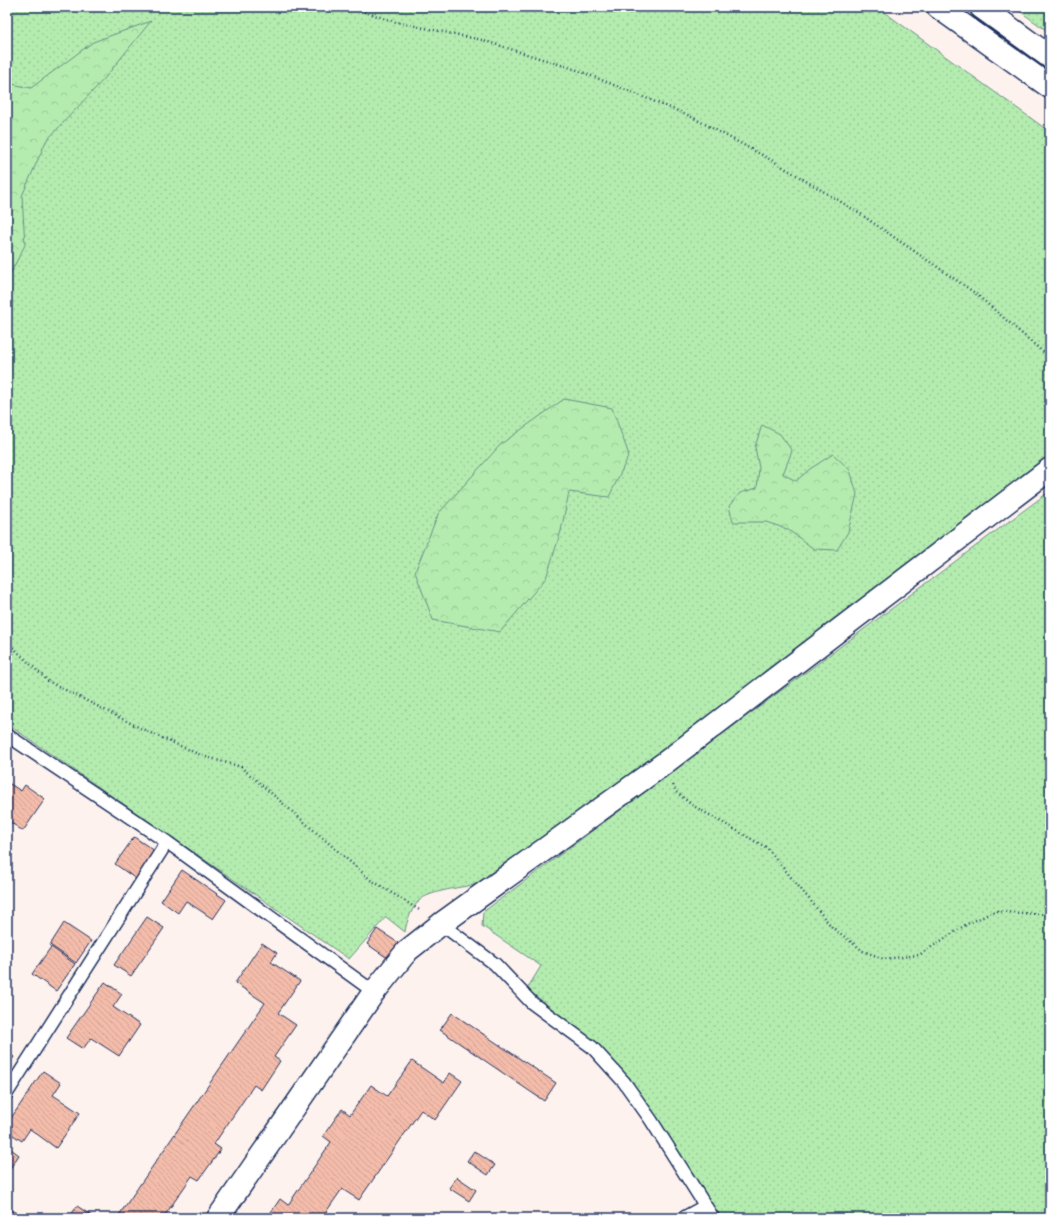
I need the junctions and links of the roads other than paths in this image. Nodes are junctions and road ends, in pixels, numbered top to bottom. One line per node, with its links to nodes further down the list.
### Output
1 (938, 7): 4 (street)
2 (980, 7): 3 (street)
3 (1050, 57)
4 (1050, 87)
5 (1050, 468): 8 (street)
6 (7, 735): 7 (lane)
7 (167, 842): 9 (lane); 10 (lane)
8 (441, 924): 9 (street); 11 (lane)
9 (374, 992): 12 (street)
10 (7, 1093)
11 (705, 1206): 13 (lane); 14 (lane)
12 (218, 1218)
13 (683, 1218)
14 (713, 1218)

